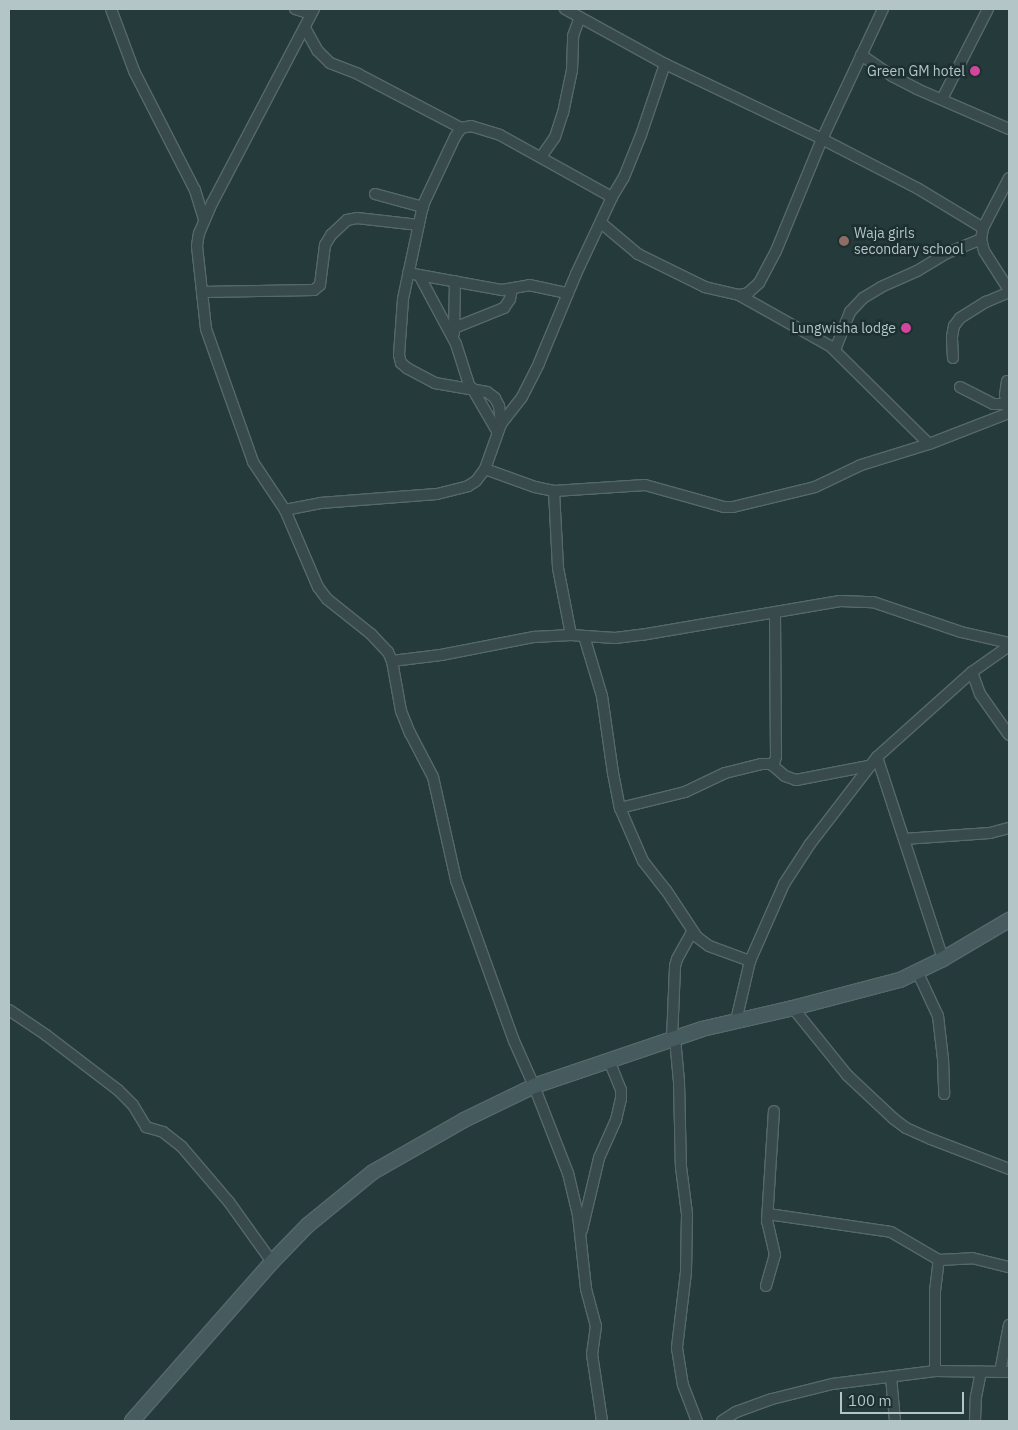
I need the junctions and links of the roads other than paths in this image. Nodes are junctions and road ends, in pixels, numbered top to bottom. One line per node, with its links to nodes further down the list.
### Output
1 (111, 9): 20 (street)
2 (295, 9): 6 (street)
3 (565, 9): 7 (street)
4 (883, 9): 9 (street)
5 (988, 9): 11 (street)
6 (313, 12): 8 (street)
7 (580, 17): 10 (street); 15 (street)
8 (305, 28): 12 (street); 20 (street)
9 (861, 55): 11 (street); 14 (street)
10 (665, 64): 14 (street); 18 (street)
11 (942, 99): 13 (street)
12 (460, 128): 15 (street); 19 (street)
13 (1009, 129)
14 (822, 139): 23 (street); 32 (street)
15 (541, 157): 18 (street)
16 (1009, 178): 23 (street)
17 (375, 194): 19 (street)
18 (612, 197): 21 (street)
19 (423, 207): 22 (street)
20 (204, 220): 30 (street)
21 (601, 223): 31 (street); 32 (street)
22 (419, 225): 25 (street); 30 (street)
23 (983, 228): 24 (street)
24 (981, 239): 29 (street); 35 (street)
25 (408, 273): 26 (street); 39 (street)
26 (419, 275): 27 (street); 34 (street)
27 (455, 281): 28 (street); 33 (street)
28 (512, 289): 31 (street); 33 (street)
29 (1009, 291): 36 (street)
30 (202, 292): 45 (street)
31 (568, 293): 41 (street)
32 (739, 295): 35 (street)
33 (454, 328): 34 (street)
34 (453, 339): 39 (street)
35 (835, 350): 42 (street)
36 (953, 358)
37 (1007, 381): 40 (street)
38 (960, 387): 40 (street)
39 (471, 388): 41 (street); 41 (street)
40 (1008, 410): 42 (street)
41 (499, 428): 43 (street)
42 (929, 444): 44 (street)
43 (485, 469): 44 (street); 45 (street)
44 (554, 491): 47 (street)
45 (285, 510): 50 (street)
46 (775, 614): 48 (street); 49 (street); 54 (street)
47 (571, 635): 48 (street); 50 (street)
48 (584, 636): 56 (street)
49 (1009, 644): 51 (street)
50 (392, 661): 69 (street)
51 (972, 672): 52 (street); 53 (street)
52 (1009, 735)
53 (877, 757): 55 (street); 58 (street)
54 (773, 766): 55 (street); 56 (street)
55 (870, 766): 62 (street)
56 (620, 808): 60 (street)
57 (1009, 828): 58 (street)
58 (904, 839): 61 (street)
59 (1009, 920): 61 (main road)
60 (692, 932): 62 (street); 67 (street)
61 (943, 959): 63 (main road)
62 (750, 961): 66 (street)
63 (917, 971): 64 (main road); 70 (street)
64 (793, 1008): 66 (main road); 72 (street)
65 (9, 1010): 76 (street)
66 (736, 1021): 67 (main road)
67 (673, 1038): 68 (main road); 86 (street)
68 (609, 1060): 69 (main road); 74 (street)
69 (534, 1086): 74 (street); 76 (main road)
70 (944, 1094)
71 (774, 1111): 73 (street)
72 (1009, 1169)
73 (768, 1214): 75 (street); 78 (street)
74 (580, 1236): 85 (street)
75 (939, 1260): 77 (street); 80 (street)
76 (272, 1262): 84 (main road)
77 (1009, 1267)
78 (766, 1286)
79 (1009, 1325): 82 (street)
80 (935, 1371): 81 (street); 83 (street)
81 (981, 1371): 82 (street); 89 (street)
82 (1005, 1372)
83 (891, 1377): 87 (street); 88 (street)
84 (132, 1421)
85 (602, 1421)
86 (697, 1421)
87 (722, 1421)
88 (895, 1421)
89 (975, 1421)

